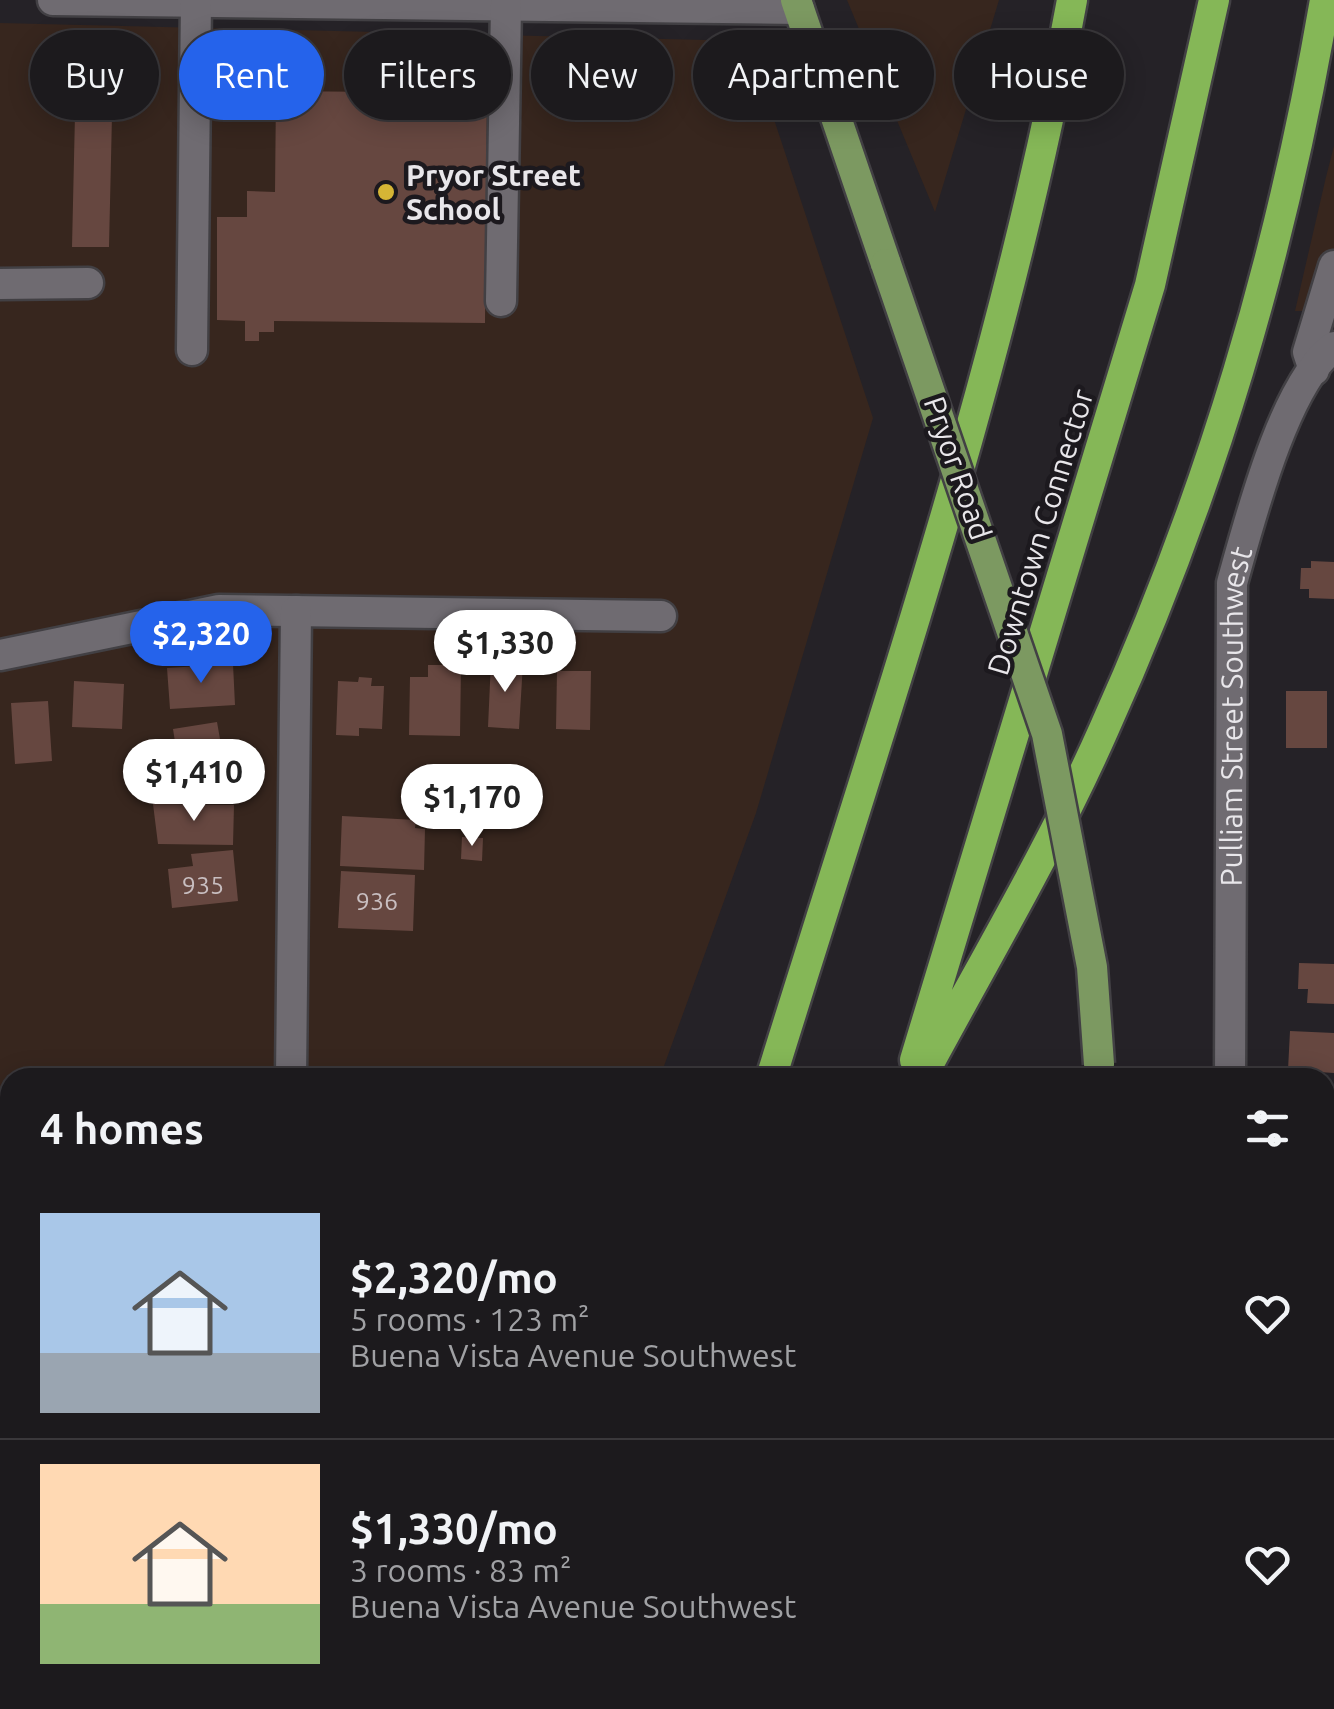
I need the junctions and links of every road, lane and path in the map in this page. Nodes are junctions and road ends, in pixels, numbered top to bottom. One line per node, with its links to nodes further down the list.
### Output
1 (53, 0): 5 (street)
2 (1072, 0): 18 (highway)
3 (1214, 0): 19 (highway, Downtown Connector)
4 (1324, 0): 20 (highway)
5 (196, 2): 6 (street); 12 (street)
6 (494, 4): 7 (street); 11 (street)
7 (797, 5): 21 (main road, Pryor Road, bridge)
8 (1334, 266): 13 (street)
9 (88, 283): 10 (street)
10 (0, 284)
11 (501, 301)
12 (192, 350)
13 (1324, 358): 22 (street, Pulliam Street Southwest)
14 (296, 611): 15 (street); 16 (street); 17 (street)
15 (661, 616)
16 (0, 655)
17 (292, 1068)
18 (775, 1068)
19 (913, 1068)
20 (927, 1068)
21 (1099, 1068)
22 (1230, 1068)

